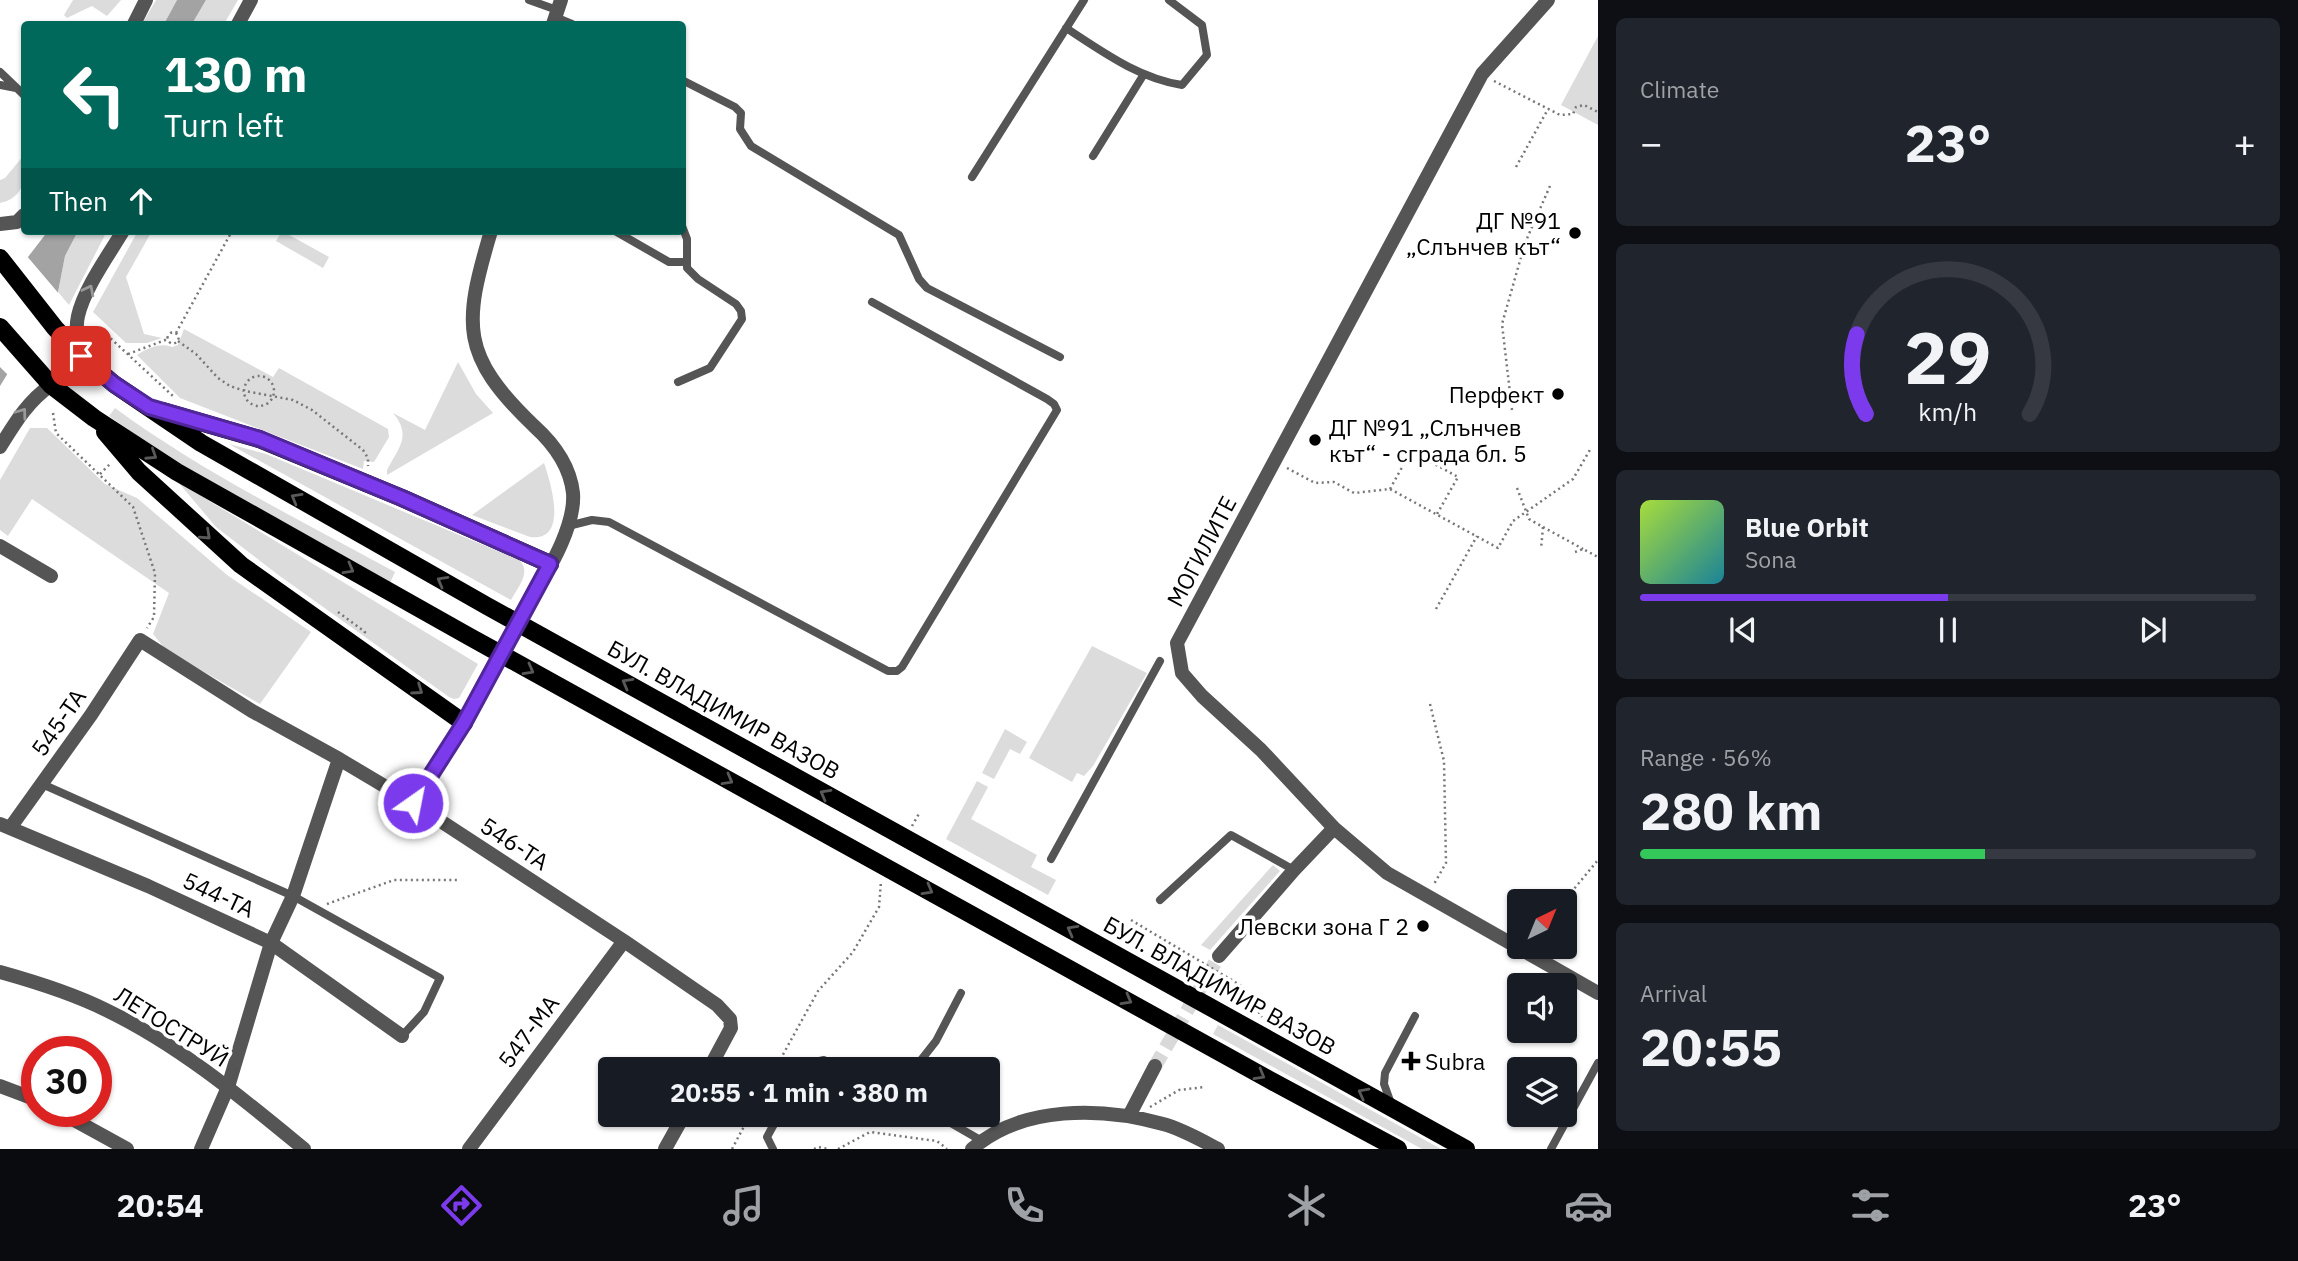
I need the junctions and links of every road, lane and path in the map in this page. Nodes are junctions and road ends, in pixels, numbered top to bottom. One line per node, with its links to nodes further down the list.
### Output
1 (146, 0): 8 (street)
2 (251, 0): 9 (street)
3 (529, 0): 7 (lane)
4 (1084, 0): 10 (lane)
5 (1169, 0): 12 (lane)
6 (1548, 0): 13 (street, МОГИЛИТЕ)
7 (557, 13)
8 (136, 21)
9 (240, 21)
10 (1066, 28): 12 (lane); 23 (lane)
11 (0, 72): 16 (lane)
12 (1144, 74): 21 (lane)
13 (1482, 74): 19 (path); 54 (street, МОГИЛИТЕ)
14 (686, 82): 42 (lane)
15 (0, 85): 16 (lane)
16 (16, 88): 17 (lane)
17 (21, 92)
18 (1598, 105): 20 (path)
19 (1548, 109): 20 (path); 22 (path)
20 (1597, 111)
21 (1093, 156)
22 (1516, 167)
23 (972, 177)
24 (1550, 186): 49 (path)
25 (21, 218): 26 (street)
26 (0, 224)
27 (121, 235): 35 (street, one-way to 27)
28 (230, 235): 37 (path)
29 (490, 235): 62 (street)
30 (622, 235): 33 (lane)
31 (685, 235): 33 (lane)
32 (3, 262): 41 (main road, БУЛ. ВЛАДИМИР ВАЗОВ)
33 (686, 262): 43 (lane)
34 (872, 302): 62 (lane)
35 (78, 317): 40 (path); 41 (street)
36 (0, 327): 44 (main road)
37 (176, 333): 38 (path); 39 (path)
38 (168, 339): 39 (path); 40 (path)
39 (178, 341): 45 (path)
40 (128, 354): 47 (path)
41 (81, 356): 48 (main road, БУЛ. ВЛАДИМИР ВАЗОВ)
42 (1060, 357)
43 (678, 382)
44 (51, 385): 51 (main road); 52 (street, one-way to 44)
45 (243, 391): 46 (path); 46 (path); 46 (path)
46 (273, 396): 57 (path)
47 (174, 397)
48 (149, 407): 70 (main road); 116 (main road, БУЛ. ВЛАДИМИР ВАЗОВ, one-way to 48)
49 (1512, 410)
50 (53, 413): 56 (path)
51 (94, 418): 78 (main road, one-way to 78); 136 (main road, one-way to 136)
52 (0, 447)
53 (1591, 448): 60 (path)
54 (1275, 462): 59 (path); 84 (street, МОГИЛИТЕ)
55 (111, 463): 56 (path)
56 (100, 474): 75 (path)
57 (366, 474)
58 (1517, 488): 60 (path)
59 (1390, 489): 61 (path); 61 (path)
60 (1525, 510): 63 (path); 64 (path)
61 (1437, 515): 64 (path)
62 (568, 526): 70 (street)
63 (1543, 527): 66 (path); 67 (path)
64 (1477, 536): 72 (path)
65 (0, 546): 71 (street)
66 (1541, 549)
67 (1583, 549): 68 (path); 69 (path)
68 (1575, 552)
69 (1598, 557)
70 (550, 564): 78 (street)
71 (51, 576)
72 (1436, 609)
73 (338, 612): 74 (path)
74 (361, 628)
75 (140, 640): 79 (street, 546-ТА); 80 (street, 545-ТА)
76 (1160, 661): 86 (lane)
77 (1430, 704): 93 (path)
78 (464, 723): 81 (street)
79 (339, 759): 81 (street, 546-ТА); 92 (street)
80 (41, 784): 83 (street, 545-ТА); 92 (lane)
81 (413, 803): 97 (street, 546-ТА)
82 (920, 812): 85 (path)
83 (5, 826): 98 (street, 544-ТА)
84 (1334, 828): 88 (street); 93 (street, МОГИЛИТЕ)
85 (906, 836)
86 (1051, 859)
87 (1598, 860): 91 (path)
88 (1294, 870): 94 (lane); 99 (street)
89 (887, 871): 107 (path)
90 (459, 880): 95 (path)
91 (1573, 889)
92 (293, 896): 98 (street); 105 (lane)
93 (1427, 896): 102 (street, МОГИЛИТЕ)
94 (1160, 900)
95 (327, 904)
96 (1131, 920): 104 (path)
97 (624, 941): 106 (street, 546-ТА); 127 (street, 547-МА)
98 (271, 943): 105 (street, 544-ТА); 112 (street)
99 (1219, 956)
100 (0, 972): 112 (street, ЛЕТОСТРУЙ)
101 (961, 993): 108 (lane)
102 (1598, 993)
103 (1415, 1016): 116 (lane)
104 (1262, 1017)
105 (402, 1036)
106 (715, 1057)
107 (782, 1057)
108 (923, 1057)
109 (1598, 1063): 138 (lane)
110 (1155, 1066): 117 (street)
111 (0, 1086): 114 (street)
112 (228, 1087): 125 (street); 126 (street, ЛЕТОСТРУЙ)
113 (1205, 1087): 115 (path)
114 (21, 1094)
115 (1151, 1106)
116 (1393, 1109): 137 (main road, БУЛ. ВЛАДИМИР ВАЗОВ)
117 (1129, 1116): 123 (street); 135 (street)
118 (87, 1127): 124 (street)
119 (677, 1127): 128 (street)
120 (744, 1127): 129 (path)
121 (773, 1127): 130 (lane)
122 (953, 1127): 123 (lane)
123 (977, 1145)
124 (127, 1149)
125 (201, 1149)
126 (304, 1149)
127 (469, 1149)
128 (665, 1149)
129 (732, 1149)
130 (773, 1149)
131 (814, 1149): 132 (path)
132 (828, 1149)
133 (838, 1149): 134 (path)
134 (947, 1149)
135 (1218, 1149)
136 (1398, 1149)
137 (1466, 1149)
138 (1551, 1149)

